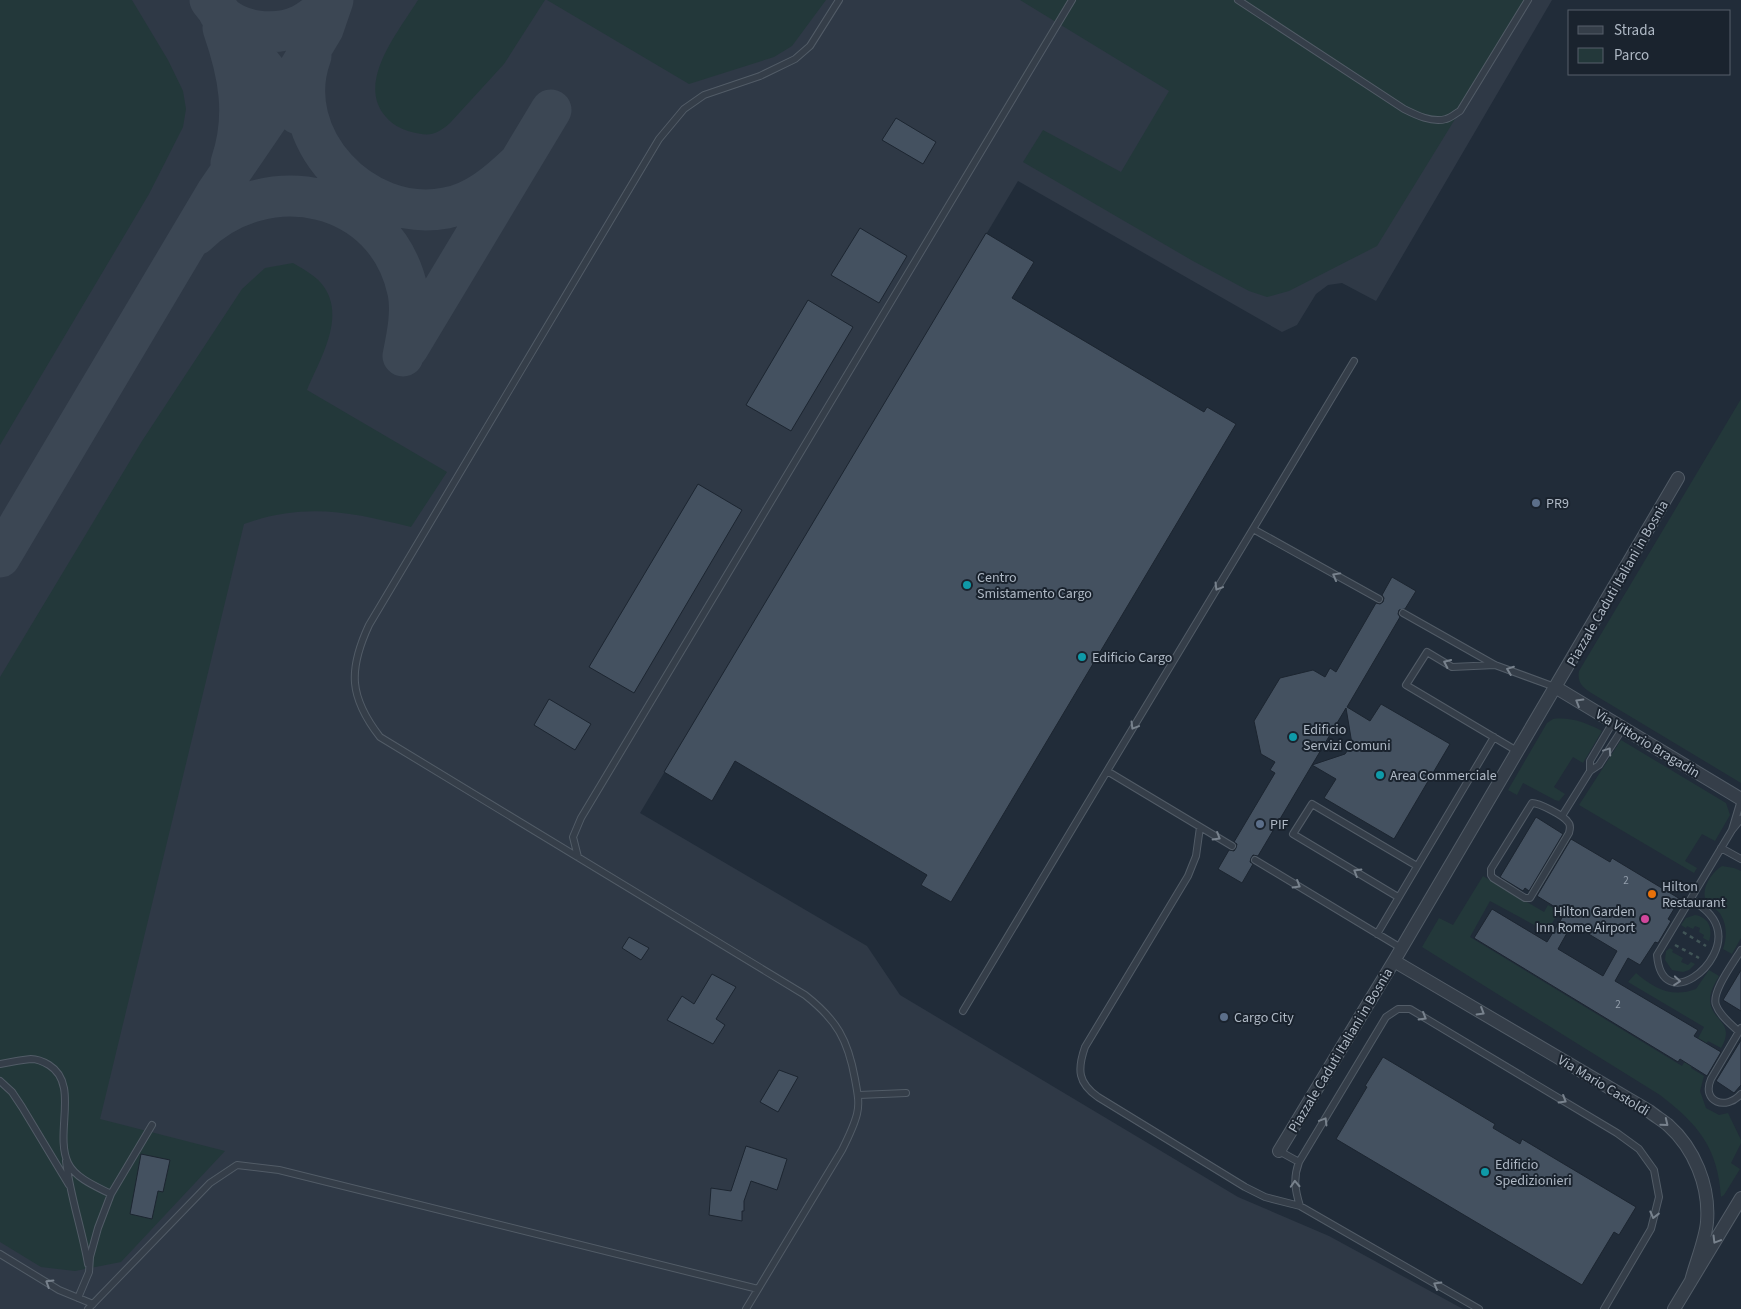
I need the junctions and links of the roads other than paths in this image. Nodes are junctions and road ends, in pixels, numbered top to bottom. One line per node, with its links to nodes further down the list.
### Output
1 (840, 0): 24 (lane)
2 (1072, 0): 24 (lane)
3 (1238, 0): 4 (lane)
4 (1528, 0)
5 (1354, 361): 7 (lane)
6 (1678, 478): 11 (street, Piazzale Caduti Italiani in Bosnia)
7 (1253, 530): 8 (lane, one-way to 7); 15 (lane, one-way to 15)
8 (1379, 599)
9 (1403, 613): 10 (lane)
10 (1495, 665): 11 (lane, one-way to 10); 13 (lane, one-way to 13)
11 (1555, 688): 12 (street, Via Vittorio Bragadin, one-way to 11); 14 (street, Piazzale Caduti Italiani in Bosnia)
12 (1618, 725): 16 (lane, one-way to 12); 16 (lane); 17 (street, Via Vittorio Bragadin)
13 (1494, 737): 14 (lane); 27 (lane)
14 (1517, 752): 31 (street, Piazzale Caduti Italiani in Bosnia)
15 (1107, 771): 20 (lane); 34 (lane)
16 (1590, 771): 18 (lane)
17 (1741, 799): 21 (lane)
18 (1562, 816): 18 (lane)
19 (1741, 820): 21 (lane)
20 (1200, 827): 22 (lane, one-way to 22); 48 (lane)
21 (1732, 830): 23 (lane)
22 (1232, 846)
23 (1721, 848): 26 (lane); 29 (lane)
24 (578, 857): 40 (lane)
25 (1255, 860): 30 (lane, one-way to 30)
26 (1741, 860)
27 (1417, 866): 28 (lane); 28 (lane, one-way to 27)
28 (1398, 897): 30 (lane)
29 (1691, 899): 29 (lane, one-way to 29)
30 (1376, 934): 31 (lane)
31 (1401, 948): 33 (street, Piazzale Caduti Italiani in Bosnia)
32 (1741, 950): 35 (lane)
33 (1394, 961): 43 (street, Piazzale Caduti Italiani in Bosnia); 51 (street, Via Mario Castoldi, one-way to 51)
34 (963, 1011)
35 (1740, 1030): 39 (lane)
36 (0, 1064): 42 (lane)
37 (0, 1081): 45 (lane)
38 (906, 1094): 40 (lane)
39 (1741, 1094)
40 (859, 1095): 52 (lane)
41 (152, 1125): 46 (lane)
42 (64, 1150): 45 (lane); 46 (lane)
43 (1279, 1151): 44 (lane)
44 (1299, 1162): 48 (lane, one-way to 44); 57 (lane, one-way to 57)
45 (69, 1185): 50 (lane)
46 (111, 1194): 50 (lane)
47 (1741, 1198): 51 (street, one-way to 51)
48 (1300, 1206): 56 (lane, one-way to 48)
49 (0, 1254): 53 (lane, one-way to 49)
50 (89, 1272): 53 (lane)
51 (1691, 1281): 58 (street)
52 (758, 1288): 54 (lane); 55 (lane)
53 (78, 1298): 54 (lane)
54 (90, 1306)
55 (746, 1309)
56 (1480, 1309)
57 (1604, 1309)
58 (1674, 1309)

